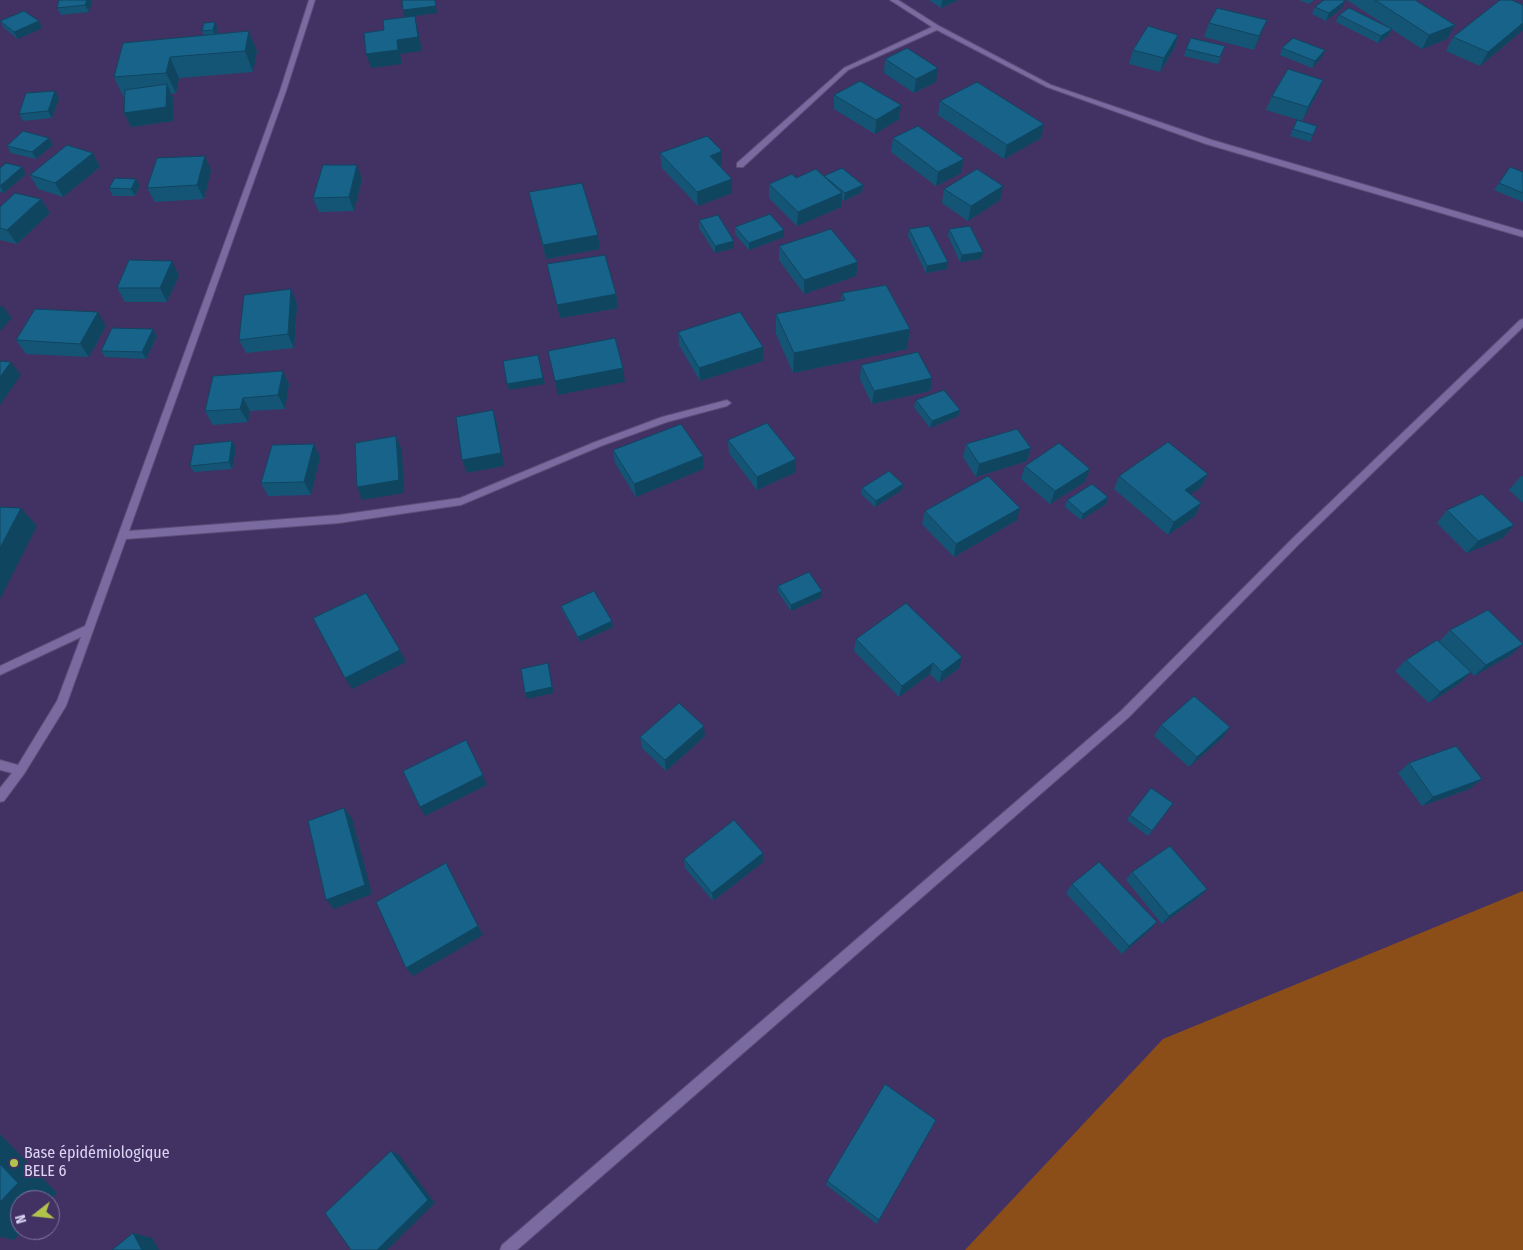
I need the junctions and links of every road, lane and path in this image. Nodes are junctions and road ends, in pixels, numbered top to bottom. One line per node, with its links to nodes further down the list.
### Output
1 (312, 0): 8 (street)
2 (893, 0): 3 (street)
3 (937, 28): 4 (street); 5 (street)
4 (740, 165)
5 (1523, 234)
6 (1523, 322): 14 (street)
7 (727, 403): 8 (street)
8 (122, 535): 9 (street)
9 (88, 629): 10 (street); 12 (street)
10 (0, 671)
11 (0, 765): 12 (street)
12 (20, 771): 13 (street)
13 (0, 797)
14 (507, 1250)

